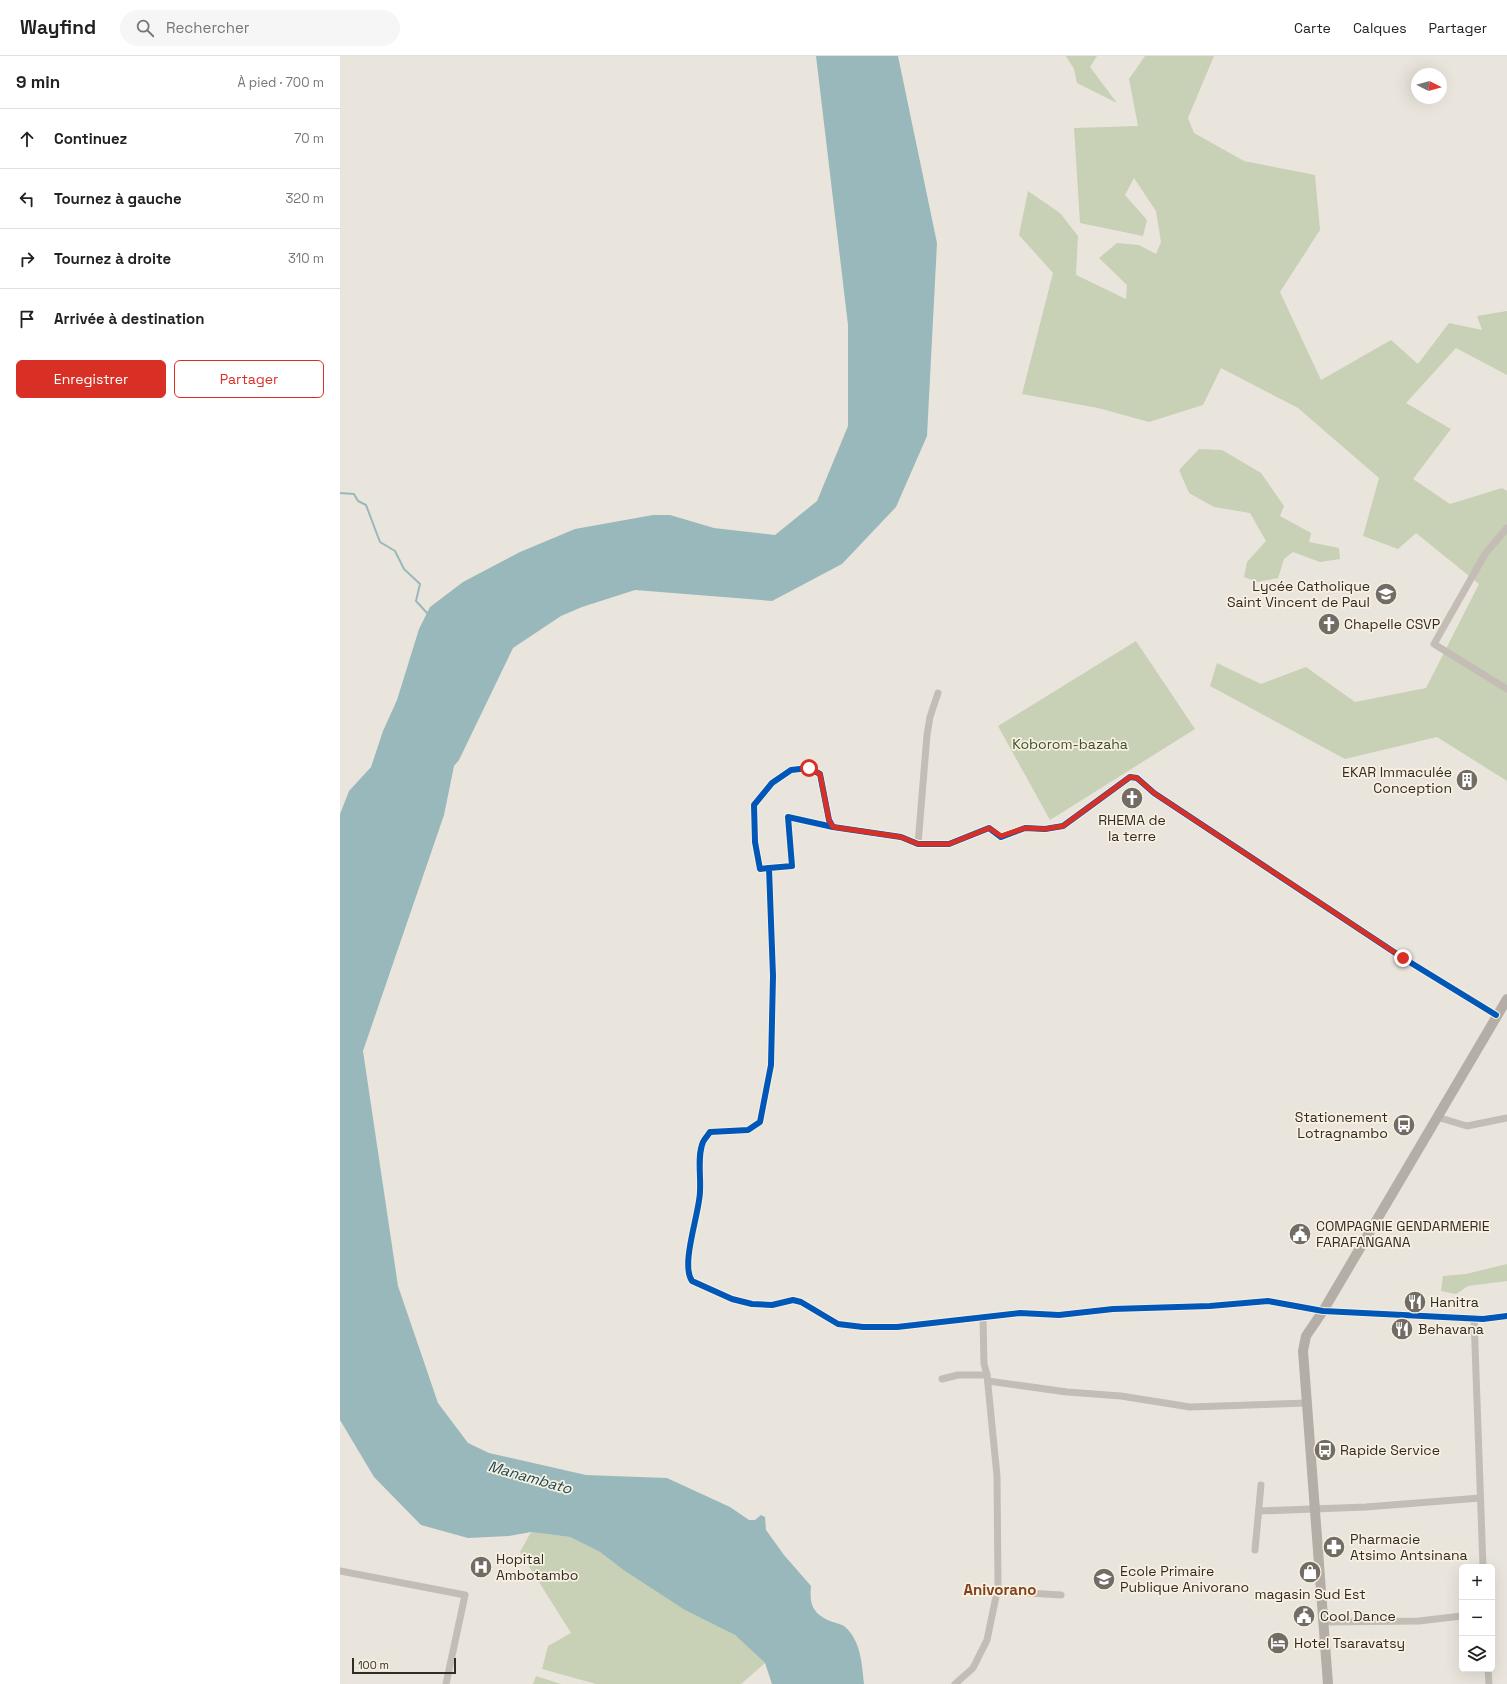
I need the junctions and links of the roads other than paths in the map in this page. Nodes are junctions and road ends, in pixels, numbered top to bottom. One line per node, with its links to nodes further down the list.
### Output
1 (1507, 528): 2 (street)
2 (1507, 689)
3 (938, 693): 5 (street)
4 (833, 827): 5 (street); 6 (street); 6 (street)
5 (918, 844): 8 (street)
6 (769, 868): 13 (street)
7 (1507, 999): 8 (main road)
8 (1496, 1015): 9 (main road)
9 (1437, 1117): 10 (street); 11 (main road)
10 (1507, 1118)
11 (1323, 1311): 13 (street); 14 (street); 17 (main road)
12 (1507, 1316): 14 (street)
13 (983, 1318): 15 (street)
14 (1474, 1318): 19 (street)
15 (988, 1378): 16 (street); 17 (street); 25 (street)
16 (942, 1379)
17 (1307, 1403): 20 (main road)
18 (1261, 1485): 21 (street)
19 (1480, 1498): 20 (street); 23 (street)
20 (1316, 1508): 21 (street); 28 (main road)
21 (1260, 1511): 22 (street)
22 (1255, 1550)
23 (1483, 1564)
24 (340, 1571): 30 (street)
25 (997, 1591): 26 (street); 31 (street)
26 (1061, 1595)
27 (1459, 1616): 28 (street)
28 (1323, 1622): 32 (main road)
29 (1488, 1672): 33 (street)
30 (446, 1684)
31 (955, 1684)
32 (1328, 1684)
33 (1489, 1684)

